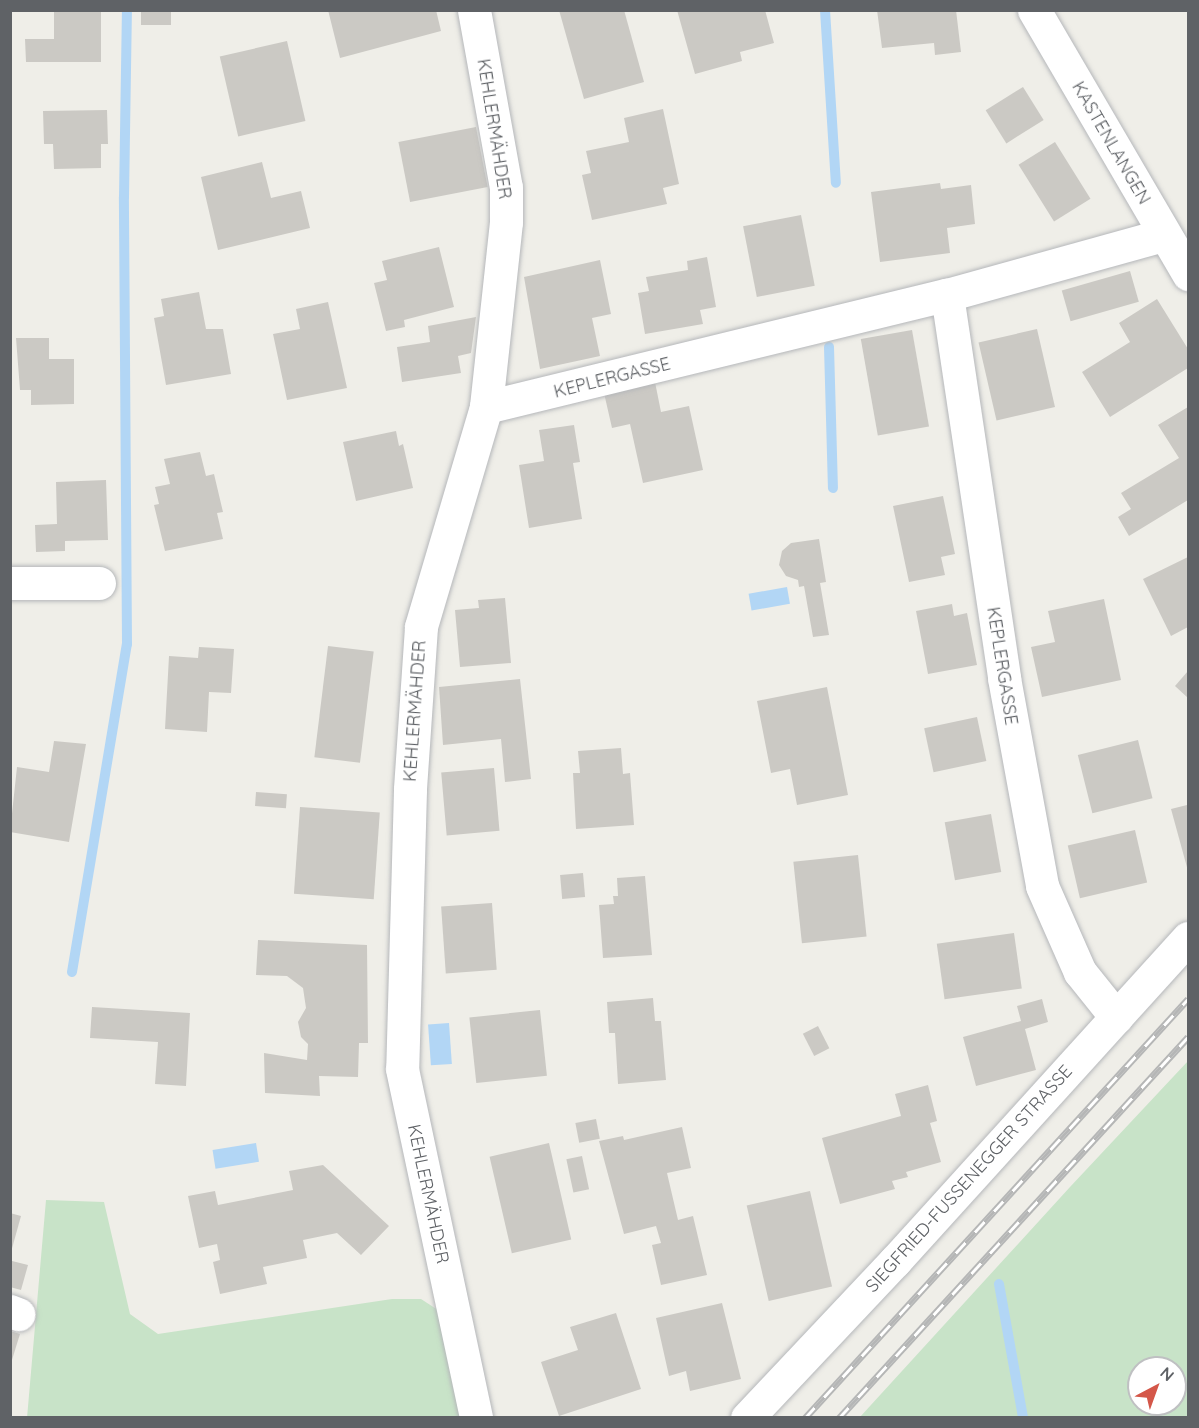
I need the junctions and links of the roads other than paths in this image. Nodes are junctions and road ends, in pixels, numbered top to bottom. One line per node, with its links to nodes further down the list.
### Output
1 (474, 10): 6 (street, KEHLERMÄHDER)
2 (1034, 10): 3 (street, KASTENLANGEN)
3 (1164, 235): 4 (street, KASTENLANGEN); 5 (street, KEPLERGASSE)
4 (1188, 274)
5 (947, 295): 6 (street, KEPLERGASSE); 10 (street, KEPLERGASSE)
6 (486, 407): 11 (street, KEHLERMÄHDER)
7 (10, 583): 8 (street)
8 (99, 583)
9 (1188, 938): 10 (street, SIEGFRIED-FUSSENEGGER STRASSE)
10 (1116, 1017): 12 (street, SIEGFRIED-FUSSENEGGER STRASSE)
11 (476, 1418)
12 (747, 1418)

